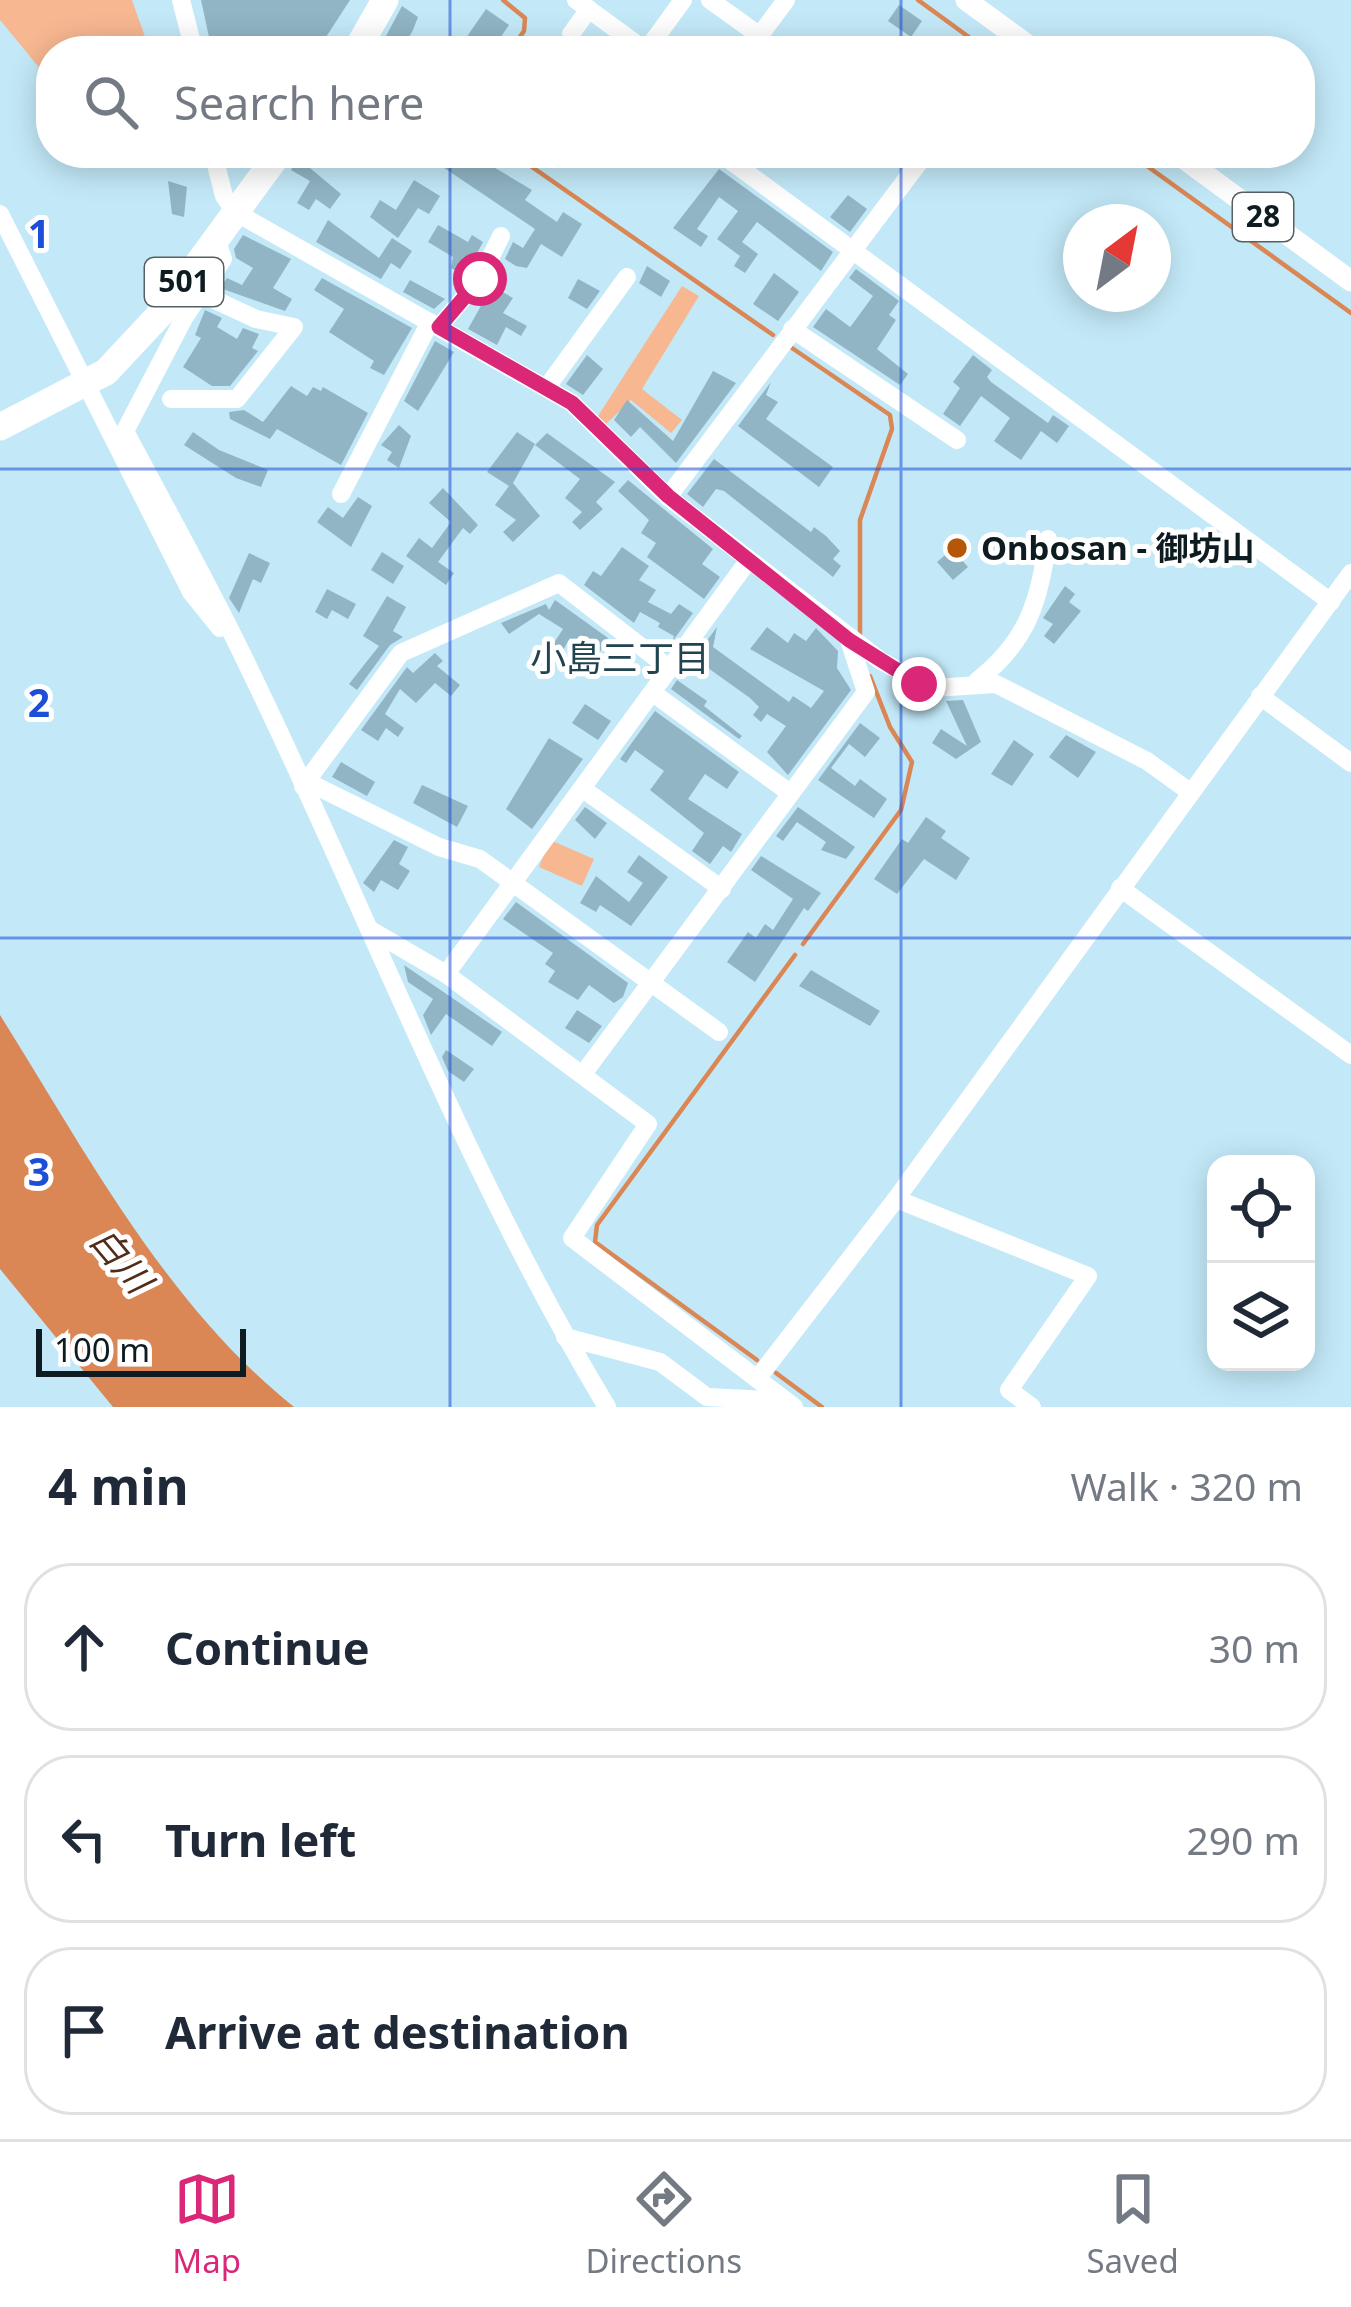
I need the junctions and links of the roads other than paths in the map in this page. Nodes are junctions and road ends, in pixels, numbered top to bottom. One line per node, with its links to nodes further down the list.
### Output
1 (181, 0): 9 (street)
2 (385, 0): 10 (highway)
3 (683, 0): 12 (street)
4 (710, 0): 13 (street)
5 (786, 0): 14 (street)
6 (966, 0): 15 (main road)
7 (583, 5): 8 (street); 11 (street)
8 (571, 34)
9 (190, 36)
10 (365, 36)
11 (625, 36)
12 (657, 36)
13 (747, 36)
14 (759, 36)
15 (1002, 36)
16 (217, 168): 21 (street)
17 (268, 168): 21 (highway, 501)
18 (740, 168): 25 (street)
19 (914, 168): 25 (street)
20 (1197, 168): 27 (main road, 28)
21 (235, 212): 24 (highway, 501); 29 (street)
22 (0, 214): 32 (street)
23 (501, 236): 29 (street)
24 (216, 238): 28 (street); 32 (highway, 501)
25 (851, 248): 30 (street); 41 (street)
26 (627, 277): 31 (street)
27 (1351, 281)
28 (200, 293): 33 (street); 43 (street)
29 (435, 325): 31 (street); 36 (street)
30 (792, 329): 35 (street); 37 (street)
31 (547, 387): 37 (street)
32 (77, 389): 34 (highway, 501); 43 (street)
33 (171, 399)
34 (0, 427)
35 (957, 440)
36 (341, 494)
37 (668, 496): 39 (street)
38 (1048, 539): 45 (street)
39 (748, 561): 42 (street); 44 (street)
40 (1351, 573): 41 (street)
41 (1330, 602): 47 (street)
42 (849, 640): 45 (street); 52 (street)
43 (244, 658): 49 (street)
44 (670, 669): 46 (street); 49 (street)
45 (977, 682): 51 (street)
46 (652, 693): 50 (street); 52 (street)
47 (1261, 696): 48 (street); 51 (street)
48 (1351, 763)
49 (303, 786): 53 (street); 56 (street)
50 (584, 789): 53 (street); 55 (street)
51 (1190, 792): 54 (street)
52 (790, 793): 55 (street)
53 (514, 881): 57 (street); 58 (street)
54 (1120, 888): 60 (street); 62 (street)
55 (722, 889): 58 (street)
56 (368, 928): 57 (street); 63 (street)
57 (446, 974): 61 (street)
58 (652, 982): 59 (street); 61 (street)
59 (719, 1032)
60 (1351, 1055)
61 (583, 1074): 64 (street)
62 (896, 1199): 64 (street); 67 (street)
63 (565, 1336): 65 (street); 66 (street)
64 (757, 1379): 65 (street)
65 (790, 1404)
66 (607, 1407)
67 (1032, 1407)

